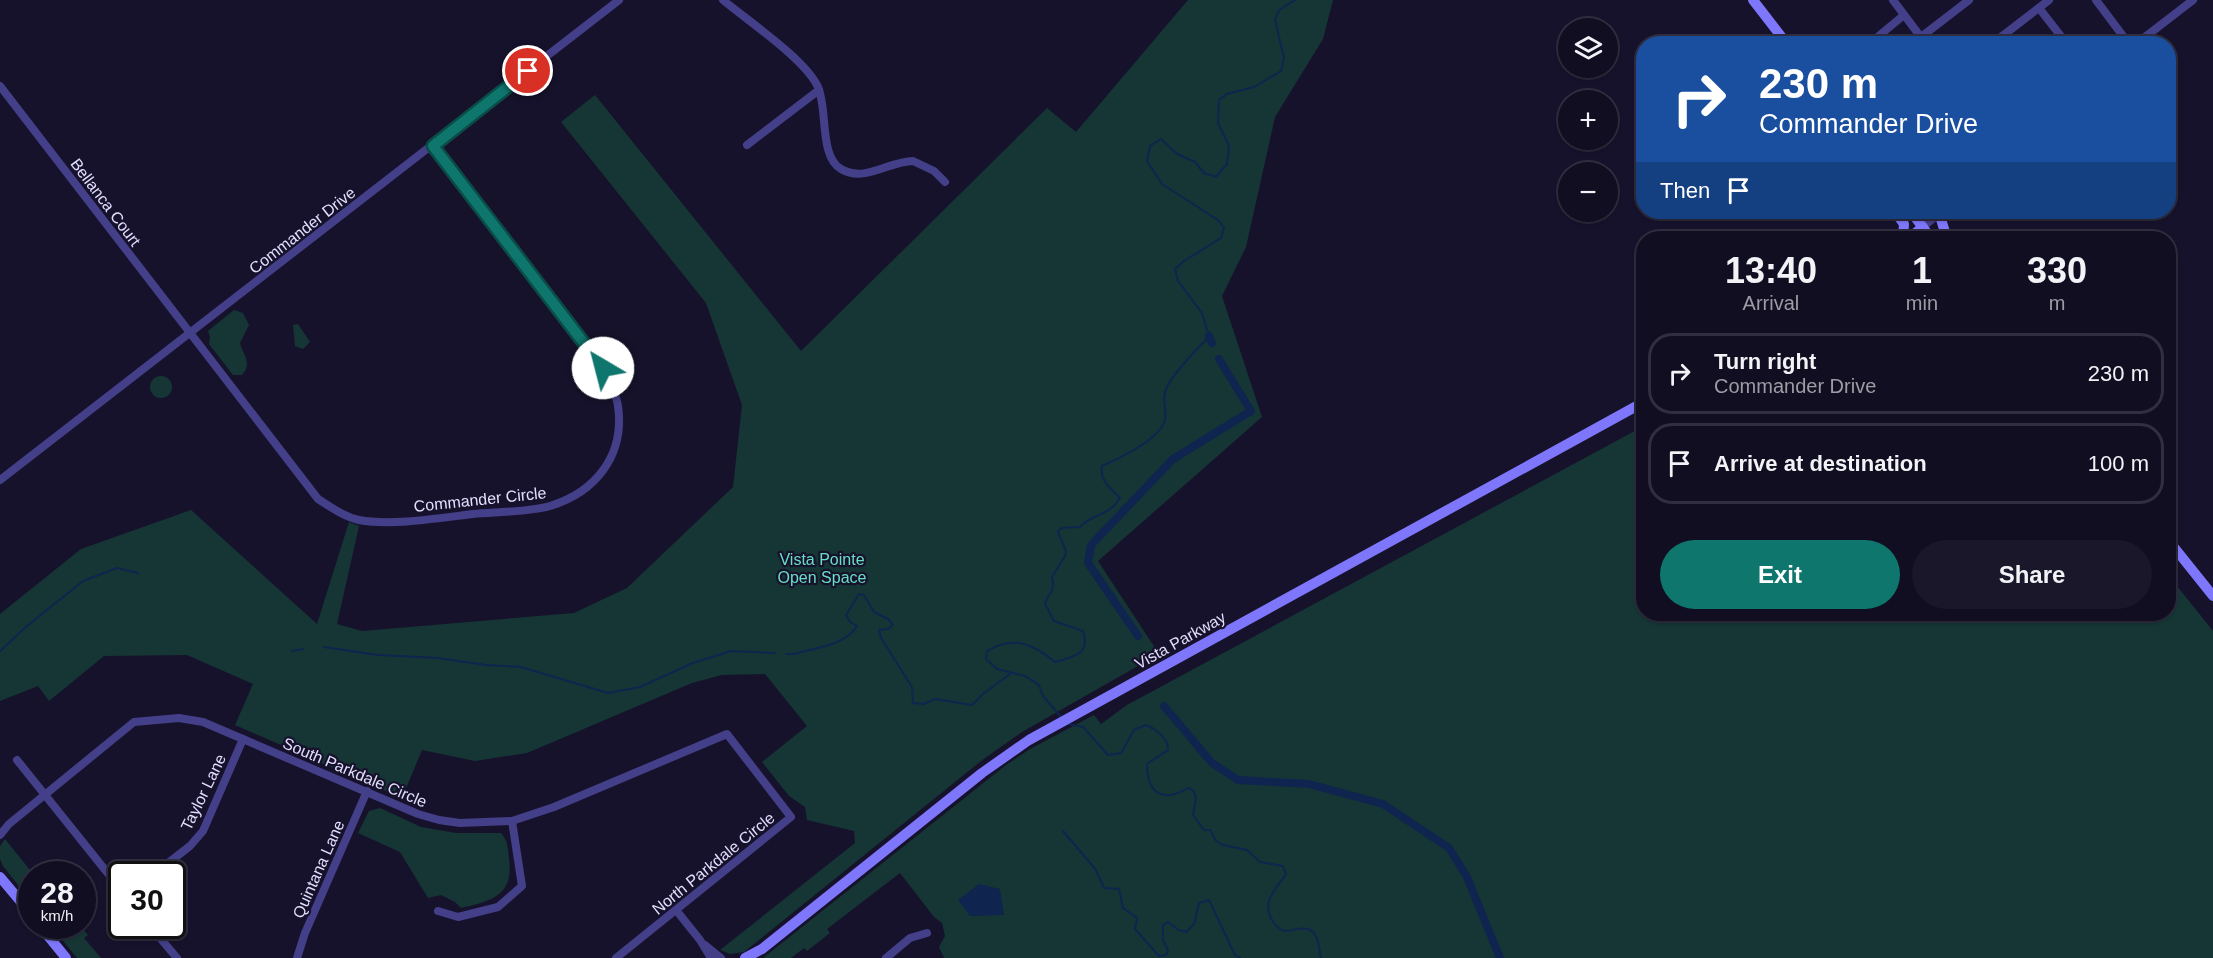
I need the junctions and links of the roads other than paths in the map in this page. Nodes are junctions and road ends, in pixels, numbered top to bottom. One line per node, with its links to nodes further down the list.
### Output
1 (619, 0): 22 (street, Commander Drive)
2 (723, 0): 20 (street)
3 (1753, 0): 11 (street)
4 (1893, 0): 10 (street)
5 (2049, 0): 9 (street)
6 (2096, 0): 17 (street)
7 (2193, 0): 18 (street)
8 (1966, 1): 14 (street)
9 (2039, 8): 15 (street); 16 (street)
10 (1904, 15): 12 (street); 13 (street)
11 (1780, 36)
12 (1879, 36)
13 (1921, 36)
14 (1928, 36)
15 (2002, 36)
16 (2061, 36)
17 (2123, 36)
18 (2146, 36)
19 (0, 86): 29 (street, Bellanca Court)
20 (819, 90): 21 (street); 23 (street)
21 (747, 145)
22 (433, 146): 29 (street, Commander Drive); 29 (street, Commander Circle)
23 (945, 182)
24 (1917, 219): 26 (street)
25 (1932, 219): 26 (street)
26 (1923, 227): 27 (street); 28 (street)
27 (1918, 231)
28 (1926, 231)
29 (190, 334): 31 (street, Commander Drive)
30 (1636, 406): 53 (street, Vista Parkway)
31 (0, 480)
32 (2176, 550): 33 (street)
33 (2213, 596)
34 (243, 739): 37 (street, South Parkdale Circle); 38 (street, South Parkdale Circle); 43 (street, Taylor Lane)
35 (17, 760): 38 (street)
36 (764, 782): 39 (street, South Parkdale Circle); 47 (street, North Parkdale Circle)
37 (367, 791): 39 (street, South Parkdale Circle); 56 (street, Quintana Lane)
38 (45, 795): 40 (street, South Parkdale Circle); 44 (street)
39 (512, 821): 48 (street)
40 (9, 824): 41 (street, South Parkdale Circle); 42 (street, South Parkdale Circle)
41 (0, 829)
42 (0, 835)
43 (171, 861)
44 (108, 874)
45 (1, 876): 46 (street)
46 (18, 897)
47 (676, 910): 52 (street); 57 (street, North Parkdale Circle)
48 (438, 911)
49 (927, 933): 61 (street)
50 (51, 939): 54 (street)
51 (161, 939): 55 (street)
52 (700, 940): 58 (street); 59 (street)
53 (758, 954): 60 (street, Vista Parkway)
54 (66, 958)
55 (177, 958)
56 (297, 958)
57 (616, 958)
58 (711, 958)
59 (721, 958)
60 (745, 958)
61 (886, 958)

